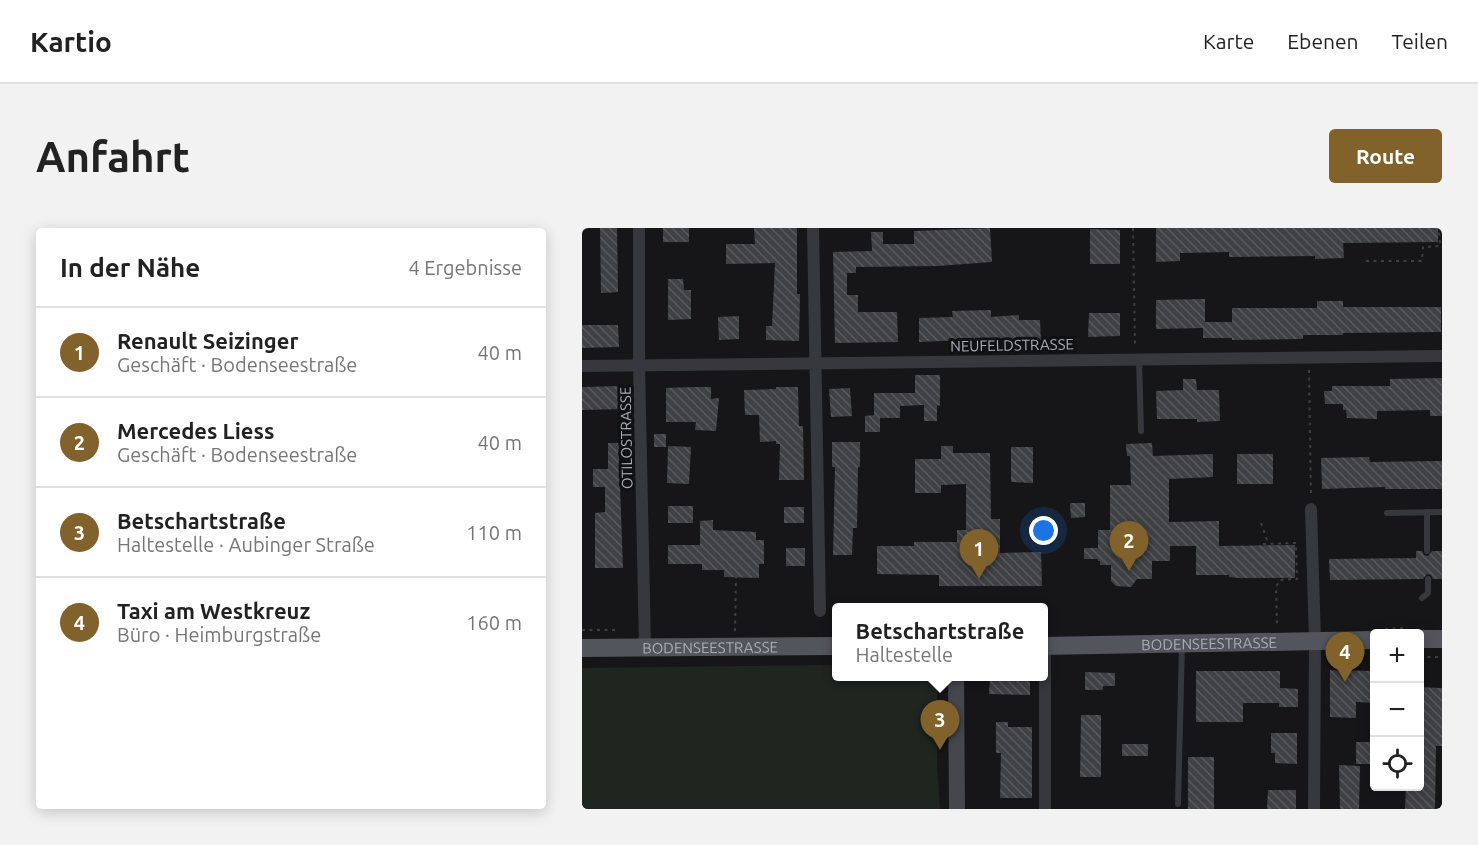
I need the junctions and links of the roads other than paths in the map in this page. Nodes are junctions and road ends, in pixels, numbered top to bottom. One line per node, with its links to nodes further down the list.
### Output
1 (639, 228): 6 (street, OTILOSTRASSE)
2 (813, 228): 5 (street)
3 (1442, 356): 4 (street, NEUFELDSTRASSE)
4 (1137, 359): 5 (street, NEUFELDSTRASSE); 8 (lane)
5 (815, 364): 6 (street, NEUFELDSTRASSE); 16 (street)
6 (639, 365): 7 (street, NEUFELDSTRASSE); 24 (street, OTILOSTRASSE)
7 (582, 366)
8 (1141, 431)
9 (1311, 508): 20 (street)
10 (1427, 512): 11 (lane); 12 (lane); 13 (lane)
11 (1442, 512)
12 (1386, 513)
13 (1428, 551)
14 (1428, 579): 15 (lane)
15 (1422, 598)
16 (820, 610)
17 (1424, 639): 18 (main road)
18 (1442, 639)
19 (1370, 640): 20 (main road, BODENSEESTRASSE)
20 (1315, 641): 21 (main road, BODENSEESTRASSE); 31 (street)
21 (1182, 644): 23 (main road, BODENSEESTRASSE); 28 (lane)
22 (832, 646): 24 (main road, BODENSEESTRASSE)
23 (1048, 646)
24 (645, 647): 25 (main road, BODENSEESTRASSE)
25 (582, 648)
26 (956, 681): 29 (main road)
27 (1044, 681): 30 (street)
28 (1178, 804)
29 (957, 809)
30 (1045, 809)
31 (1314, 809)

